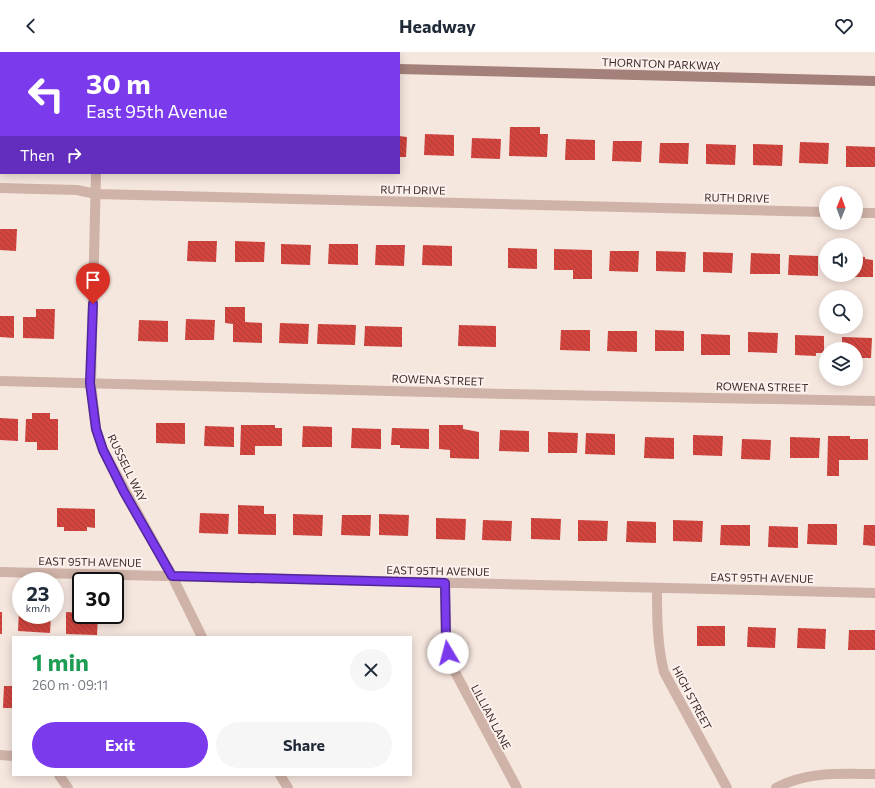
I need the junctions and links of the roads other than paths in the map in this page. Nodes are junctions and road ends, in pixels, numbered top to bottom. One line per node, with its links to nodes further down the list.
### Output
1 (400, 69): 2 (main road, THORNTON PARKWAY)
2 (875, 81)
3 (96, 174): 5 (street, RUSSELL WAY)
4 (0, 188): 5 (street, RUTH DRIVE)
5 (96, 194): 6 (street, RUTH DRIVE); 10 (street, RUSSELL WAY)
6 (819, 212)
7 (863, 213): 8 (street)
8 (875, 213)
9 (0, 381): 10 (street, ROWENA STREET)
10 (90, 383): 11 (street, ROWENA STREET); 13 (street, RUSSELL WAY)
11 (875, 401)
12 (0, 572): 13 (street, EAST 95TH AVENUE)
13 (172, 576): 14 (street, EAST 95TH AVENUE); 17 (street, RUSSELL WAY)
14 (445, 583): 15 (street, EAST 95TH AVENUE); 25 (street, LILLIAN LANE)
15 (657, 588): 16 (street, EAST 95TH AVENUE); 26 (street, HIGH STREET)
16 (875, 593)
17 (202, 636)
18 (0, 755): 19 (street)
19 (12, 756)
20 (875, 774): 27 (street)
21 (60, 776): 23 (street)
22 (281, 776): 24 (street)
23 (68, 788)
24 (288, 788)
25 (516, 788)
26 (727, 788)
27 (776, 788)

